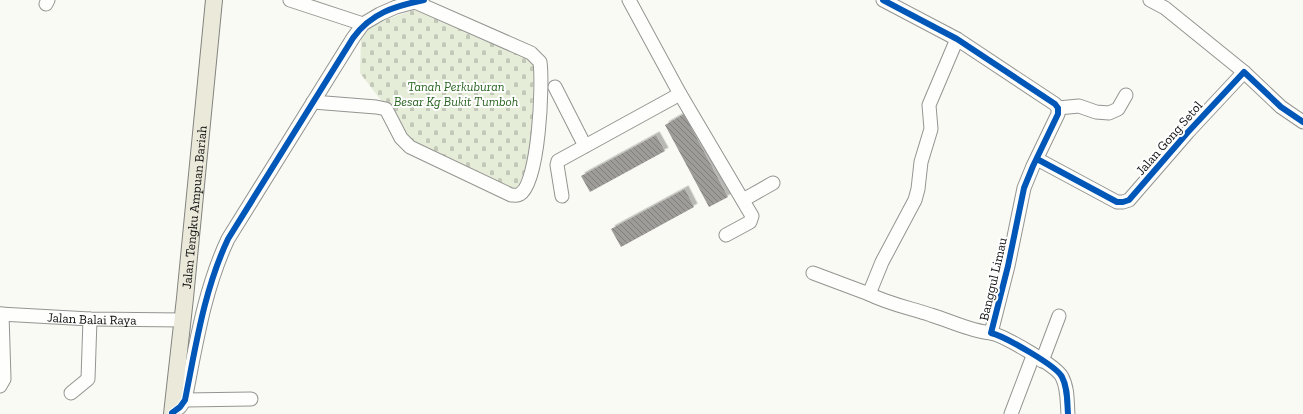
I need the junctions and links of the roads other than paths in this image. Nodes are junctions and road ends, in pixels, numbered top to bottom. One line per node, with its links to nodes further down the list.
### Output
1 (290, 0): 7 (street)
2 (629, 0): 11 (street)
3 (883, 0): 8 (street)
4 (1150, 0): 9 (street)
5 (213, 1): 27 (main road, Jalan Tengku Ampuan Bariah)
6 (420, 1): 7 (street); 13 (street)
7 (364, 24): 13 (street)
8 (957, 39): 14 (street); 23 (street)
9 (1244, 72): 15 (street); 17 (street, Jalan Gong Setol)
10 (555, 87): 16 (street)
11 (680, 94): 16 (street); 20 (street)
12 (1126, 95): 14 (street)
13 (313, 102): 33 (street)
14 (1058, 108): 17 (street, Banggul Limau)
15 (1303, 122)
16 (584, 146): 19 (street)
17 (1037, 159): 28 (street, Banggul Limau)
18 (773, 183): 20 (street)
19 (562, 196)
20 (743, 200): 21 (street)
21 (726, 235)
22 (813, 273): 23 (street)
23 (869, 294): 28 (street)
24 (1, 314): 26 (street, Jalan Balai Raya); 30 (street)
25 (1058, 316): 29 (street)
26 (90, 319): 27 (street, Jalan Balai Raya); 31 (street)
27 (183, 320): 34 (main road, Jalan Tengku Ampuan Bariah)
28 (991, 332): 29 (street, Banggul Limau)
29 (1038, 358): 35 (street); 36 (street, Banggul Limau)
30 (0, 386)
31 (71, 392)
32 (251, 399): 33 (street)
33 (185, 400): 34 (street)
34 (172, 414)
35 (1011, 414)
36 (1068, 414)

